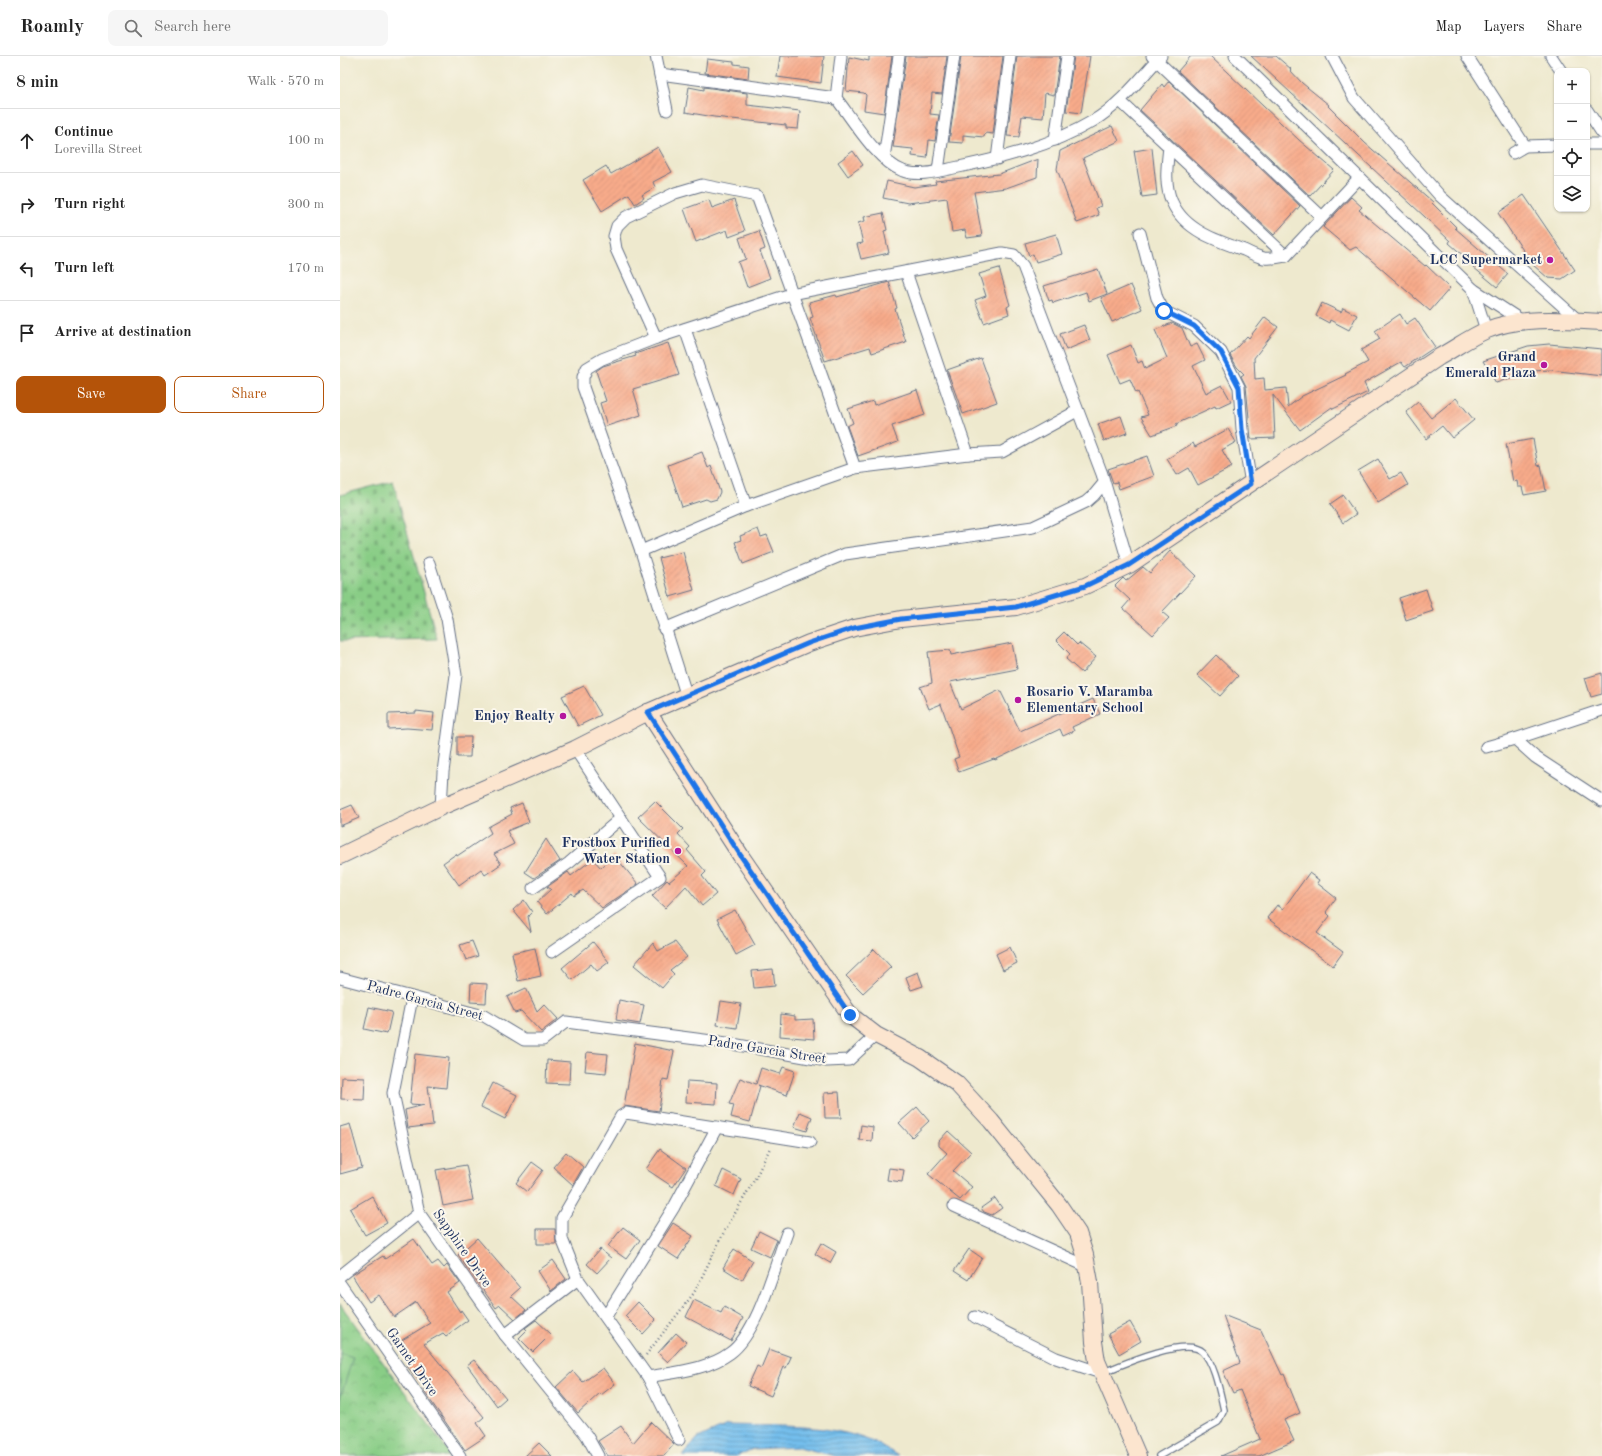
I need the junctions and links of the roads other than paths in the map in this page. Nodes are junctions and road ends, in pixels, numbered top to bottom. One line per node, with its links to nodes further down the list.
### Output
1 (656, 56): 13 (street)
2 (841, 56): 14 (street)
3 (899, 56): 26 (street)
4 (954, 56): 28 (street)
5 (1010, 56): 27 (street)
6 (1067, 56): 19 (street)
7 (1235, 56): 29 (street)
8 (1332, 56): 36 (street)
9 (1467, 56): 23 (street)
10 (1552, 56): 12 (street)
11 (1156, 58): 15 (street); 30 (street)
12 (1559, 68)
13 (660, 74): 14 (street); 16 (street)
14 (836, 98): 26 (street)
15 (1120, 101): 19 (street); 24 (street)
16 (667, 110)
17 (1590, 115): 18 (street)
18 (1602, 133)
19 (1055, 140): 27 (street)
20 (1590, 144): 21 (street)
21 (1602, 144)
22 (1554, 145): 23 (street)
23 (1525, 146): 25 (street)
24 (1169, 147): 32 (street); 32 (street)
25 (1513, 154)
26 (884, 158): 28 (street)
27 (996, 159): 28 (street)
28 (938, 171)
29 (1359, 178): 30 (street); 34 (street)
30 (1321, 216): 32 (street)
31 (1140, 233): 46 (street)
32 (1286, 256)
33 (906, 272): 35 (street); 42 (street); 43 (street)
34 (1473, 289): 37 (street); 40 (street)
35 (791, 294): 39 (street); 41 (street); 44 (street)
36 (1578, 320): 37 (main road); 38 (main road)
37 (1524, 322): 40 (main road)
38 (1602, 322)
39 (685, 329): 41 (street); 47 (street)
40 (1486, 330): 46 (main road)
41 (656, 338): 48 (street)
42 (1077, 411): 43 (street); 45 (street)
43 (968, 454): 44 (street)
44 (855, 468): 47 (street)
45 (1104, 483): 50 (street); 51 (street)
46 (1251, 484): 50 (main road)
47 (746, 506): 48 (street)
48 (641, 551): 51 (street)
49 (429, 563): 60 (street)
50 (1129, 565): 52 (main road)
51 (664, 629): 52 (street)
52 (687, 697): 54 (main road)
53 (1602, 710): 55 (street)
54 (648, 712): 57 (main road); 67 (main road)
55 (1515, 739): 56 (street); 58 (street)
56 (1486, 746)
57 (575, 749): 60 (main road); 61 (street)
58 (1597, 792): 59 (street)
59 (1602, 801)
60 (441, 807): 62 (main road)
61 (620, 819): 63 (street); 64 (street)
62 (340, 856)
63 (533, 888)
64 (552, 952)
65 (340, 978): 66 (street, Padre Garcia Street)
66 (412, 998): 67 (street, Padre Garcia Street); 71 (street, Sapphire Drive)
67 (876, 1035): 73 (main road)
68 (717, 1127): 69 (street); 75 (street); 77 (street)
69 (810, 1142)
70 (954, 1206): 73 (street)
71 (419, 1213): 74 (street); 79 (street, Sapphire Drive)
72 (787, 1233): 81 (street)
73 (1088, 1267): 80 (main road)
74 (340, 1276)
75 (578, 1279): 77 (street); 79 (street)
76 (340, 1284): 83 (street, Garnet Drive)
77 (606, 1316): 81 (street)
78 (975, 1317): 80 (street)
79 (506, 1335): 84 (street, Sapphire Drive)
80 (1101, 1373): 85 (main road); 86 (lane)
81 (648, 1377): 82 (street)
82 (679, 1440)
83 (460, 1456)
84 (598, 1456)
85 (1138, 1456)
86 (1159, 1456)

